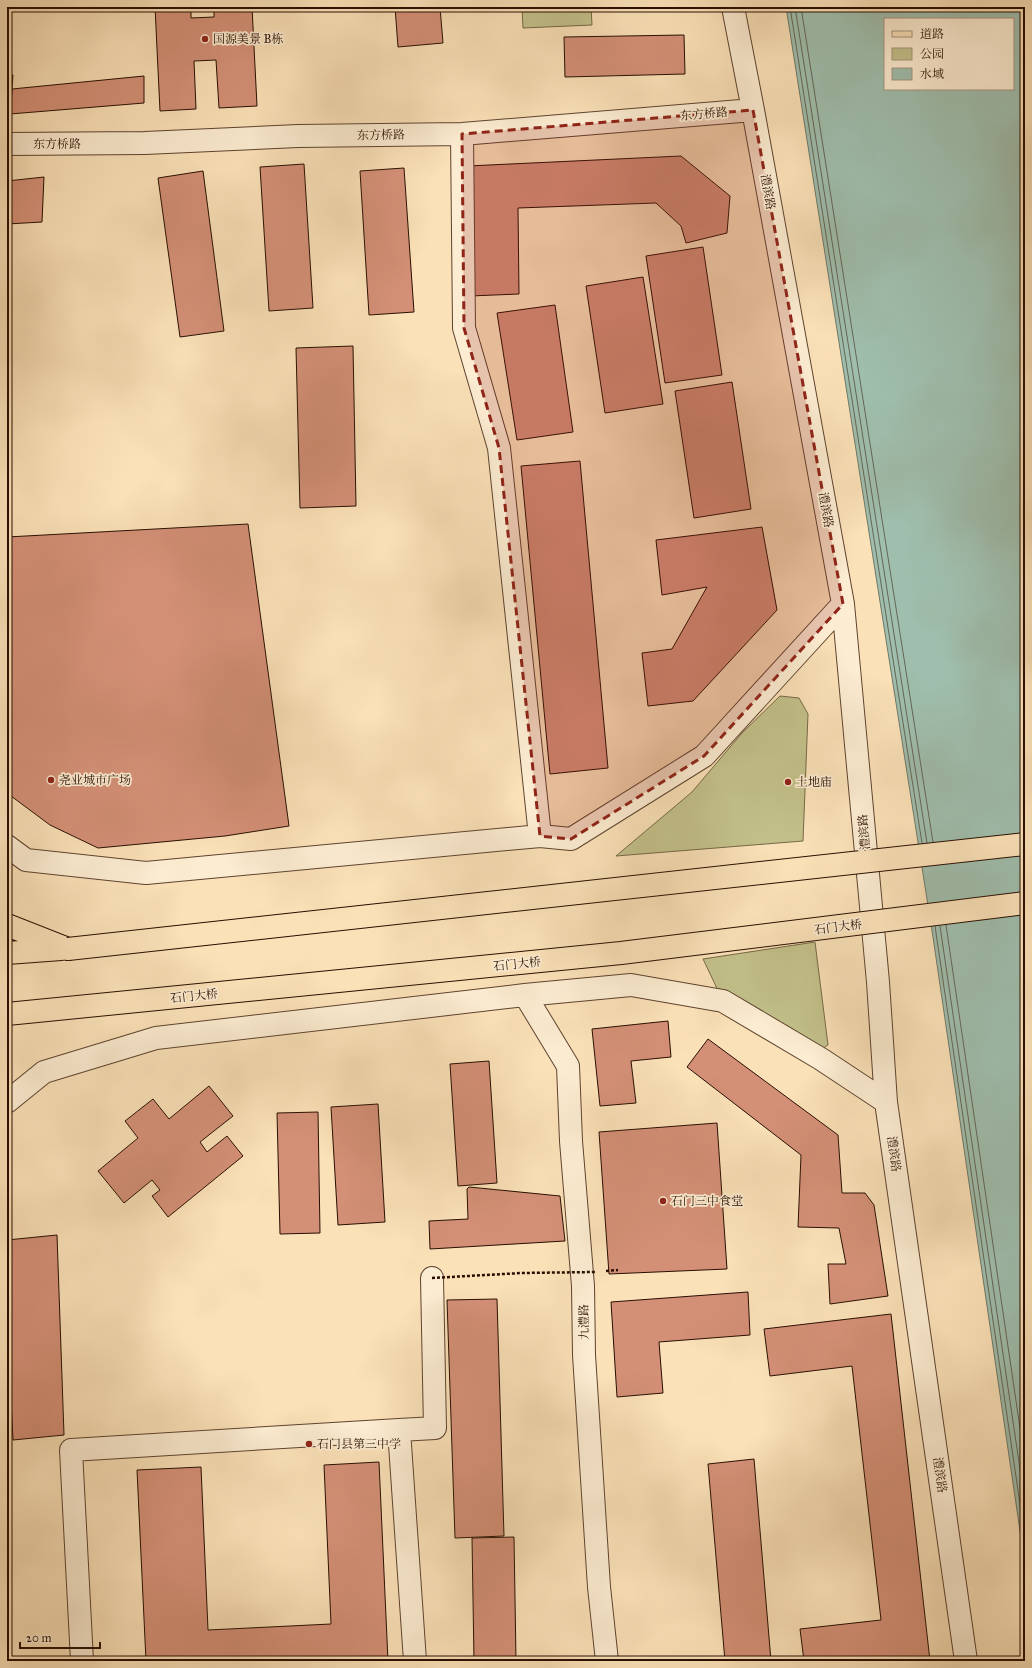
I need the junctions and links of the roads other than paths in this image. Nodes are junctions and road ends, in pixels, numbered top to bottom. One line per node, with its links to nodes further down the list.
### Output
1 (733, 7): 2 (street, 澧滨路)
2 (753, 110): 3 (street, 东方桥路); 5 (street, 澧滨路)
3 (462, 134): 4 (street, 东方桥路); 6 (street)
4 (7, 144)
5 (842, 604): 6 (street); 16 (street, 澧滨路)
6 (540, 836): 8 (street)
7 (1025, 844): 11 (main road, bridge)
8 (7, 846)
9 (1025, 904): 14 (main road, 石门大桥, bridge)
10 (7, 925): 11 (main road)
11 (68, 948): 12 (main road)
12 (7, 954)
13 (525, 995): 15 (street); 16 (street); 21 (street, 九澧路)
14 (7, 1014)
15 (7, 1102)
16 (886, 1102): 22 (street, 澧滨路)
17 (432, 1278): 18 (street)
18 (400, 1430): 19 (street); 20 (street)
19 (82, 1661)
20 (415, 1661)
21 (607, 1661)
22 (966, 1661)

